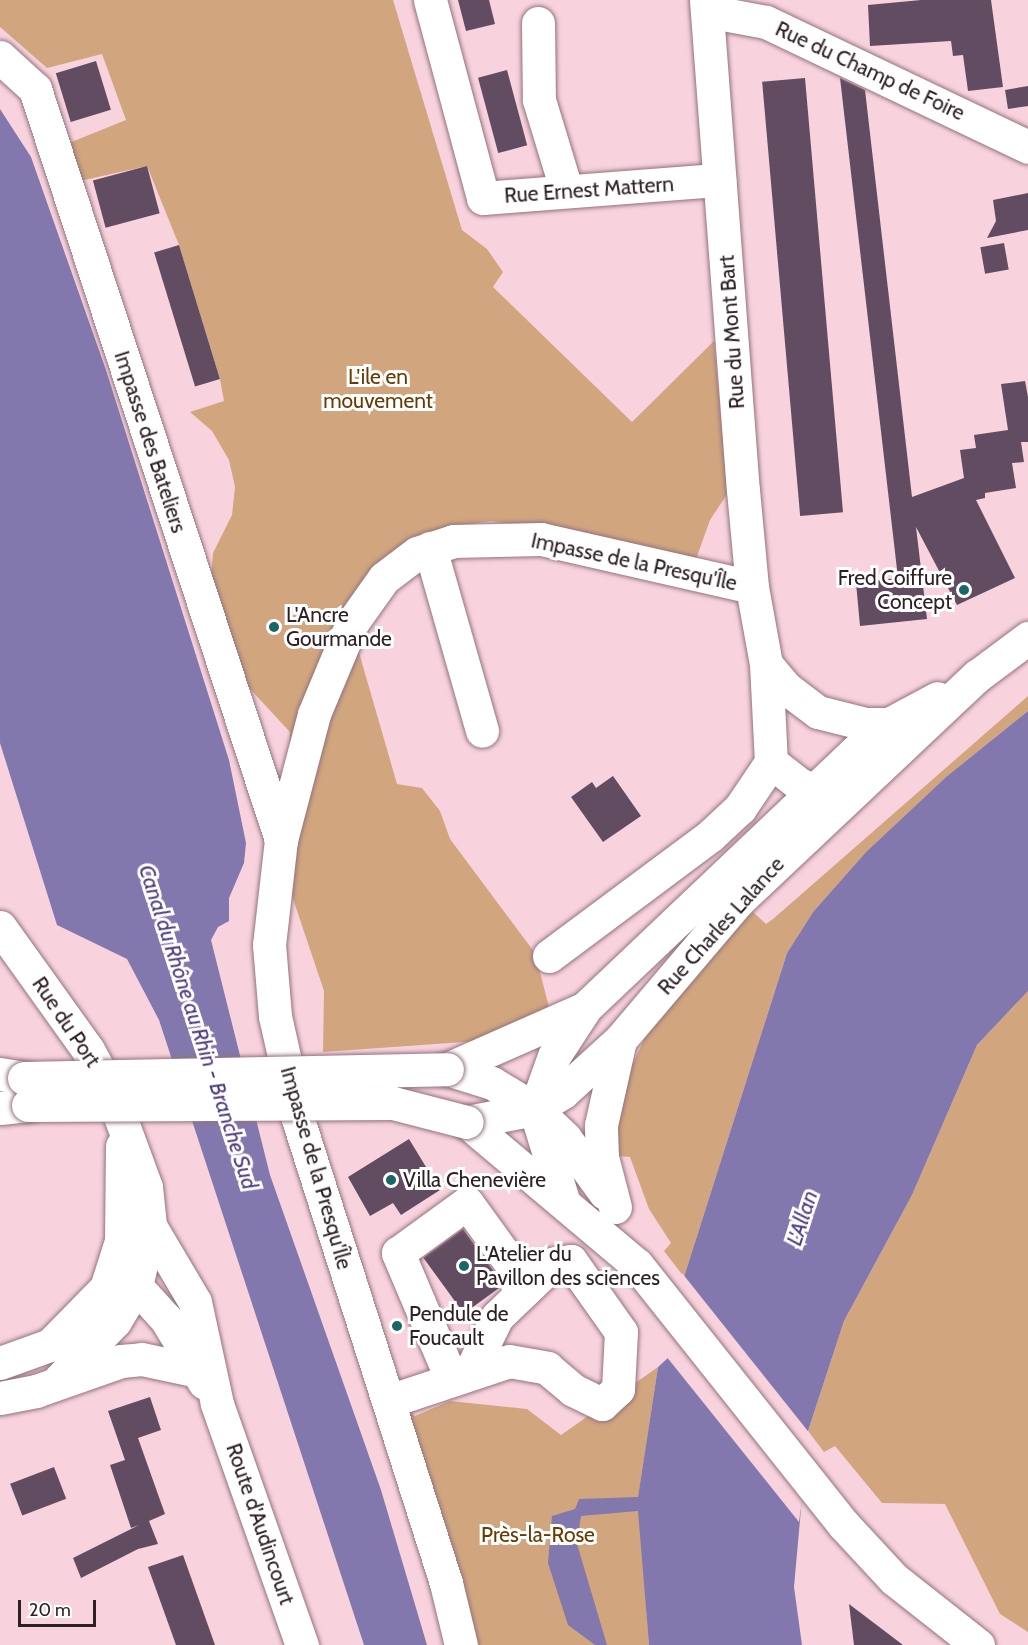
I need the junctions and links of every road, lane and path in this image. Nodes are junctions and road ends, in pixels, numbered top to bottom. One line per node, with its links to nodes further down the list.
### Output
1 (430, 0): 7 (main road, Rue Ernest Mattern)
2 (706, 5): 5 (main road, Rue du Champ de Foire); 6 (main road, Rue du Mont Bart)
3 (538, 23): 7 (main road)
4 (0, 57): 19 (main road, Impasse des Bateliers)
5 (1028, 147)
6 (719, 180): 7 (main road, Rue Ernest Mattern); 9 (main road, Rue du Mont Bart)
7 (566, 189)
8 (430, 548): 9 (main road, Impasse de la Presqu'Île); 15 (main road); 19 (main road, Impasse de la Presqu'Île)
9 (752, 587): 11 (main road, Rue du Mont Bart)
10 (1028, 638): 12 (main road, Rue Charles Lalance)
11 (766, 664): 13 (main road, Rue du Mont Bart); 16 (main road, Rue du Mont Bart)
12 (977, 676): 14 (main road, Rue Charles Lalance); 18 (main road, Rue Charles Lalance)
13 (830, 715): 14 (main road); 16 (main road); 17 (main road, Rue du Mont Bart)
14 (889, 724): 17 (main road, Rue Charles Lalance)
15 (482, 731)
16 (770, 749): 18 (main road); 20 (main road, Rue du Mont Bart); 23 (main road)
17 (856, 751): 18 (main road, Rue Charles Lalance); 18 (main road, Rue du Mont Bart)
18 (838, 792): 20 (main road, Rue Charles Lalance); 21 (main road, Rue Charles Lalance)
19 (281, 840): 43 (main road, Impasse de la Presqu'Île)
20 (759, 840): 21 (main road, Rue Charles Lalance)
21 (731, 887): 24 (main road, Rue Charles Lalance); 25 (main road, Rue Charles Lalance)
22 (0, 927): 30 (main road, Rue du Port)
23 (549, 956)
24 (585, 1008): 26 (main road, Rue Charles Lalance); 28 (main road)
25 (620, 1040): 28 (main road); 32 (main road, Rue Charles Lalance)
26 (447, 1069): 27 (main road, bridge); 28 (main road)
27 (10, 1093): 29 (main road, bridge)
28 (535, 1109): 29 (main road); 31 (main road); 32 (main road)
29 (467, 1122): 31 (main road)
30 (122, 1123): 33 (main road, Rue du Port); 35 (main road)
31 (565, 1205): 34 (main road)
32 (615, 1207): 34 (main road)
33 (150, 1226): 35 (main road); 37 (main road)
34 (637, 1265): 47 (main road)
35 (121, 1287): 37 (main road); 38 (main road); 39 (main road); 41 (main road)
36 (527, 1287): 40 (main road); 40 (main road); 40 (main road)
37 (195, 1302): 44 (main road)
38 (0, 1364)
39 (198, 1371): 41 (main road); 44 (main road)
40 (461, 1374): 43 (main road)
41 (59, 1380): 42 (main road)
42 (0, 1398)
43 (388, 1401): 46 (main road, Impasse de la Presqu'Île)
44 (217, 1404): 45 (main road, Route d'Audincourt)
45 (302, 1645)
46 (461, 1645)
47 (978, 1645)

